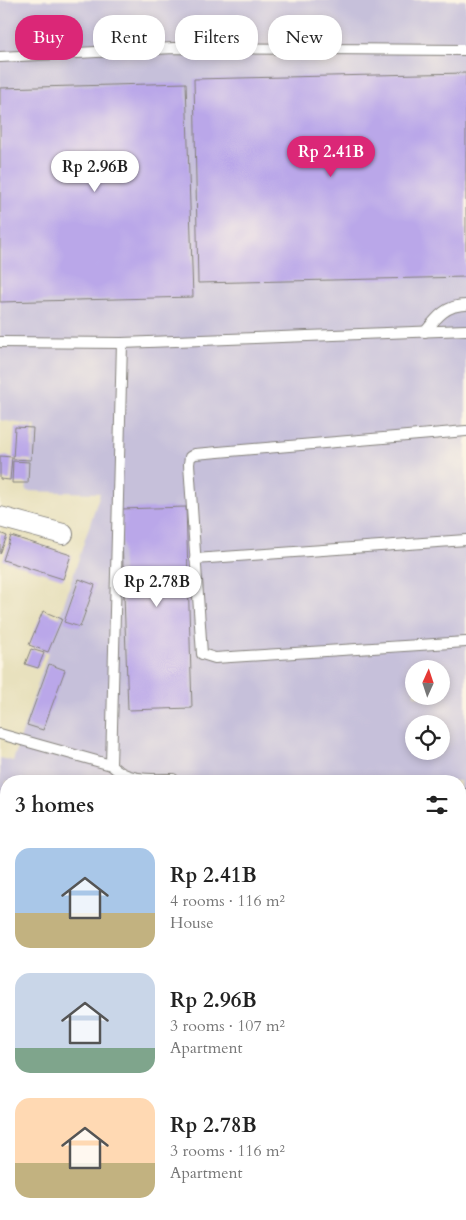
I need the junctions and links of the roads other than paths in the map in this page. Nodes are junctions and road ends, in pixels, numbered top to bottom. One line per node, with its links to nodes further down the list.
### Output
1 (466, 50): 2 (lane)
2 (0, 57)
3 (466, 305): 5 (lane)
4 (466, 330): 5 (lane)
5 (425, 332): 7 (lane)
6 (0, 342): 7 (lane)
7 (122, 343): 15 (lane)
8 (466, 431): 12 (lane)
9 (0, 517): 10 (street)
10 (63, 534)
11 (466, 540): 12 (lane)
12 (195, 559): 13 (lane)
13 (466, 642)
14 (0, 734): 15 (lane)
15 (111, 765): 16 (lane)
16 (123, 775)

